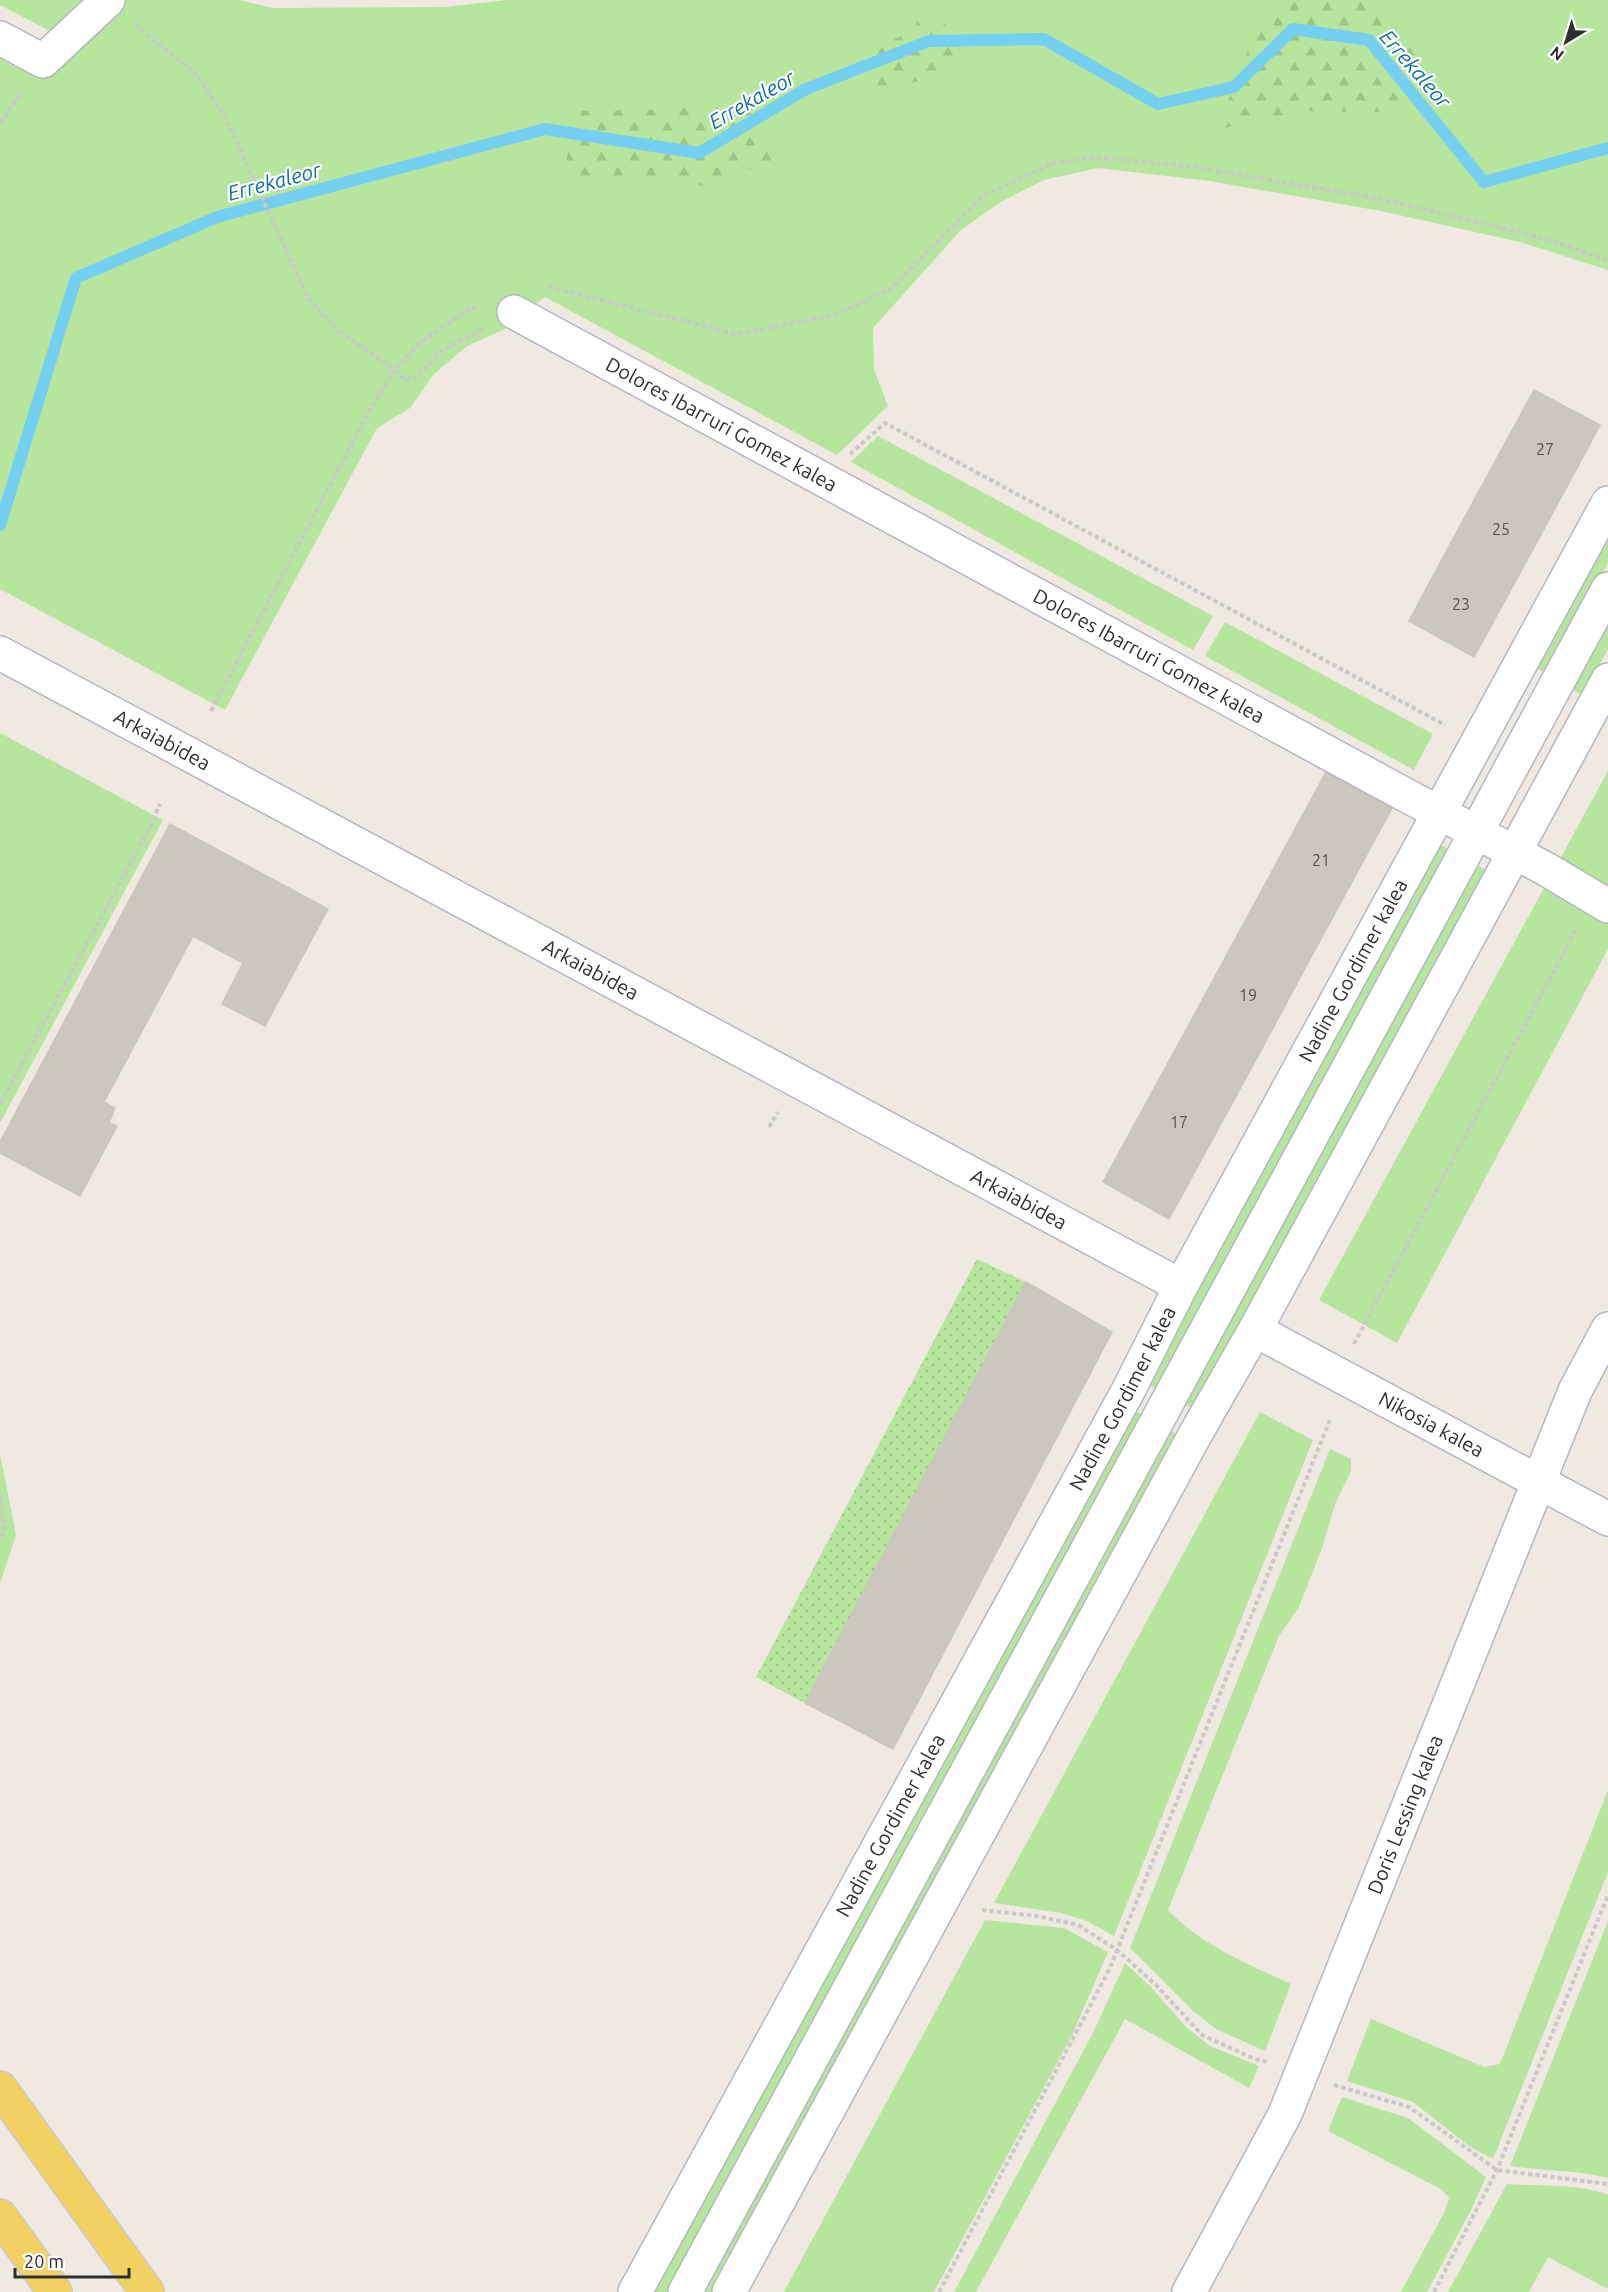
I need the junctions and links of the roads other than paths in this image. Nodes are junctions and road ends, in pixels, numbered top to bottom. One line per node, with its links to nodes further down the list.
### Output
1 (107, 1): 2 (street)
2 (0, 38)
3 (514, 312): 10 (street, Dolores Ibarruri Gomez kalea)
4 (1608, 503): 10 (street, Nadine Gordimer kalea)
5 (1608, 589): 8 (street, Nadine Gordimer kalea)
6 (0, 653): 14 (street, Arkaiabidea)
7 (1608, 680): 9 (street)
8 (1543, 709): 9 (street); 11 (street, Nadine Gordimer kalea)
9 (1595, 736): 12 (street)
10 (1439, 813): 11 (street, Dolores Ibarruri Gomez kalea); 14 (street, Nadine Gordimer kalea)
11 (1476, 833): 12 (street, Dolores Ibarruri Gomez kalea); 24 (street, Nadine Gordimer kalea)
12 (1514, 853): 13 (street, Dolores Ibarruri Gomez kalea); 16 (street)
13 (1600, 902)
14 (1181, 1286): 23 (street, Nadine Gordimer kalea)
15 (1608, 1329): 17 (street, Doris Lessing kalea)
16 (1255, 1330): 17 (street, Nikosia kalea); 25 (street)
17 (1538, 1481): 18 (street, Nikosia kalea); 26 (street, Doris Lessing kalea)
18 (1608, 1518)
19 (0, 2088): 22 (main road)
20 (0, 2216): 21 (main road)
21 (55, 2292)
22 (147, 2292)
23 (635, 2292)
24 (685, 2292)
25 (729, 2292)
26 (1190, 2292)

